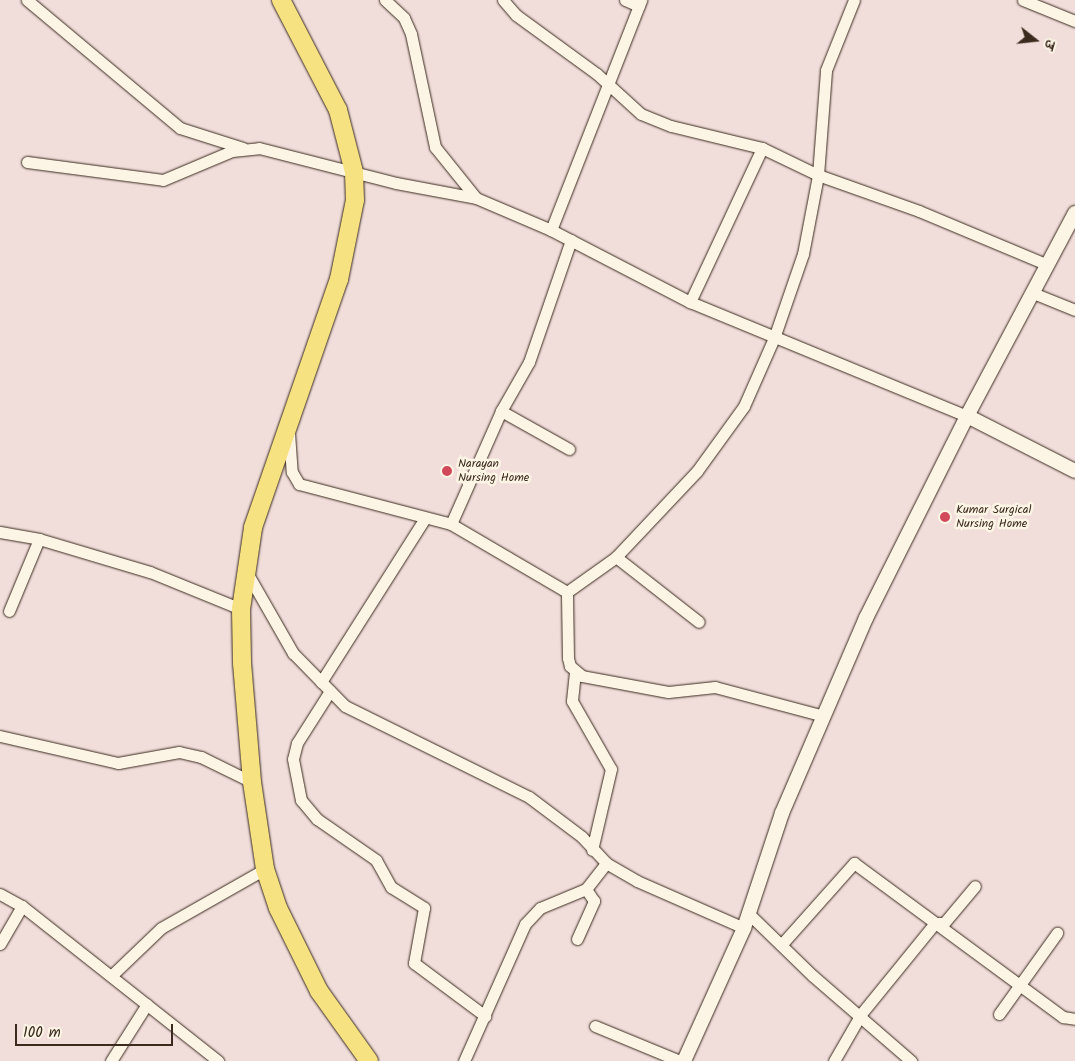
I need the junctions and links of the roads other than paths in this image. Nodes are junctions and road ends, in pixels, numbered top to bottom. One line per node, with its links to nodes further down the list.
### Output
1 (27, 0): 11 (street)
2 (281, 0): 14 (highway)
3 (386, 0): 16 (street)
4 (503, 0): 10 (street)
5 (625, 0): 8 (street)
6 (854, 0): 15 (street)
7 (1023, 0): 9 (street)
8 (640, 3): 10 (street)
9 (1075, 21)
10 (610, 84): 12 (street); 18 (street)
11 (243, 148): 13 (street); 14 (street)
12 (762, 148): 15 (street); 22 (street)
13 (27, 162)
14 (354, 172): 16 (street); 27 (highway)
15 (818, 175): 20 (street); 24 (street)
16 (476, 198): 18 (street)
17 (1075, 213): 20 (street)
18 (551, 230): 19 (street)
19 (571, 240): 22 (street); 25 (street)
20 (1046, 264): 21 (street)
21 (1034, 293): 23 (street); 26 (street)
22 (690, 302): 24 (street)
23 (1075, 310)
24 (774, 338): 26 (street); 34 (street)
25 (501, 411): 28 (street); 31 (street)
26 (967, 416): 29 (street); 43 (street)
27 (288, 420): 30 (street); 35 (highway)
28 (569, 449)
29 (1075, 471)
30 (425, 518): 31 (street); 41 (street)
31 (451, 524): 36 (street)
32 (0, 532): 33 (street)
33 (39, 539): 37 (street); 38 (street)
34 (616, 557): 36 (street); 39 (street)
35 (245, 569): 37 (highway); 41 (street)
36 (567, 592): 40 (street)
37 (241, 609): 45 (highway)
38 (10, 611)
39 (699, 622)
40 (575, 672): 43 (street); 46 (street)
41 (322, 682): 42 (street)
42 (330, 691): 46 (street); 65 (street)
43 (824, 716): 53 (street)
44 (0, 736): 45 (street)
45 (252, 782): 48 (highway)
46 (592, 850): 47 (street)
47 (606, 863): 50 (street); 55 (street)
48 (265, 869): 60 (street); 70 (highway)
49 (975, 886): 54 (street)
50 (586, 889): 57 (street); 65 (street)
51 (0, 894): 52 (street)
52 (22, 906): 58 (street); 60 (street)
53 (749, 914): 55 (street); 59 (street)
54 (935, 923): 59 (street); 61 (street); 63 (street)
55 (744, 928): 73 (street)
56 (1057, 933): 61 (street)
57 (577, 939)
58 (0, 944)
59 (781, 945): 63 (street)
60 (111, 976): 62 (street)
61 (1019, 985): 64 (street); 66 (street)
62 (147, 1004): 68 (street); 69 (street)
63 (861, 1014): 74 (street); 75 (street)
64 (999, 1014)
65 (485, 1016): 71 (street)
66 (1075, 1019)
67 (595, 1026): 72 (street)
68 (111, 1061)
69 (218, 1061)
70 (369, 1061)
71 (464, 1061)
72 (680, 1061)
73 (684, 1061)
74 (834, 1061)
75 (911, 1061)

